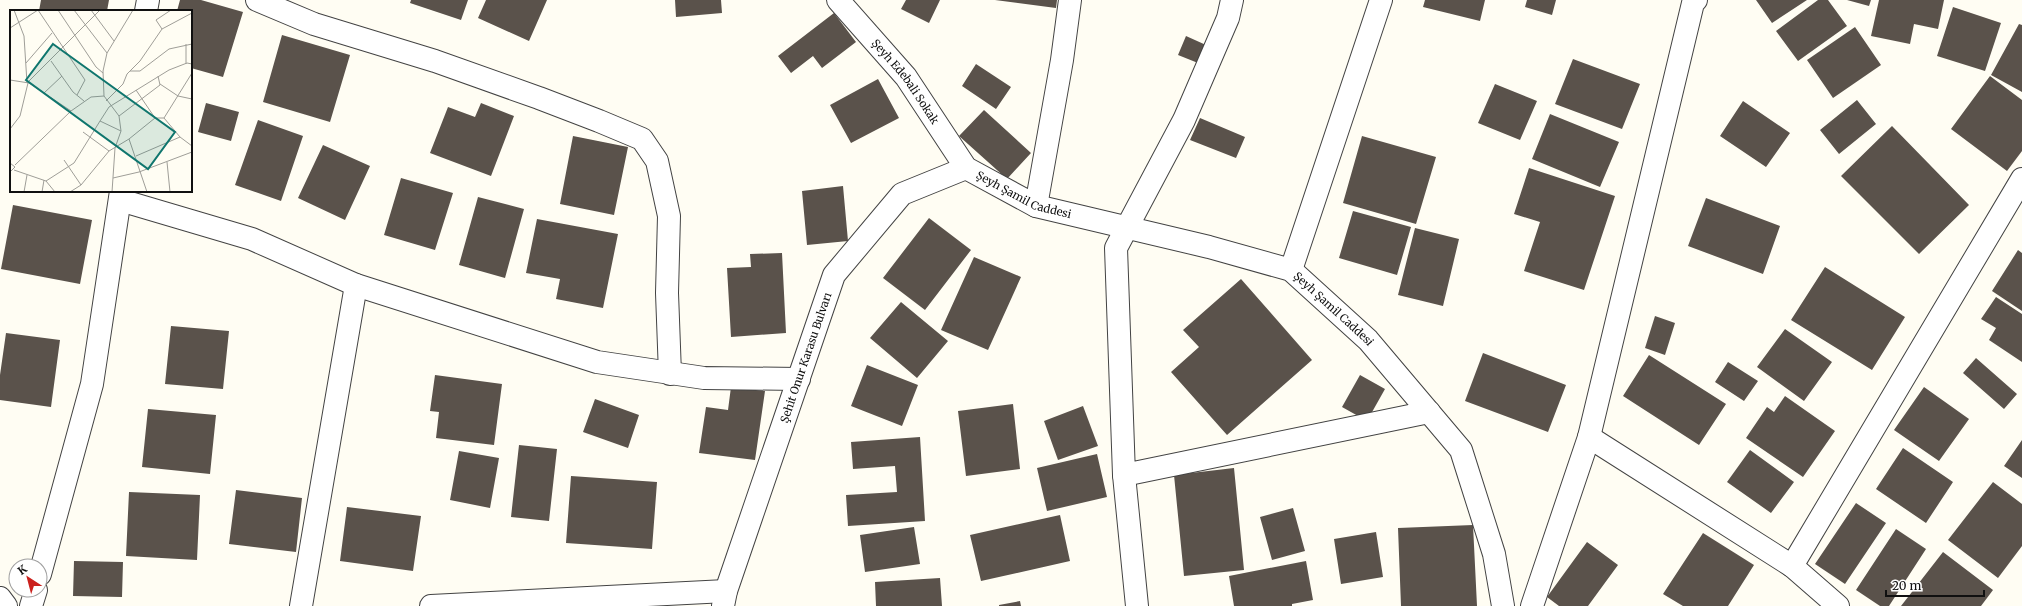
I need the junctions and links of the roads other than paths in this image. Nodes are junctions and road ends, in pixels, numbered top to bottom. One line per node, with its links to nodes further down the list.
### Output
1 (148, 0): 8 (street)
2 (257, 0): 16 (street)
3 (838, 0): 9 (street, Şeyh Edebali Sokak)
4 (1070, 0): 12 (street)
5 (1232, 0): 13 (street)
6 (1381, 0): 14 (street)
7 (1692, 1): 19 (street)
8 (146, 10)
9 (966, 168): 12 (street, Şeyh Şamil Caddesi); 17 (street, Şehit Onur Karasu Bulvarı)
10 (2022, 179): 22 (street)
11 (120, 195): 15 (street); 21 (street)
12 (1036, 206): 13 (street, Şeyh Şamil Caddesi)
13 (1126, 228): 14 (street, Şeyh Şamil Caddesi); 20 (street)
14 (1291, 270): 18 (street, Şeyh Şamil Caddesi)
15 (356, 285): 16 (street); 26 (street)
16 (670, 374): 17 (street)
17 (799, 379): 24 (street, Şehit Onur Karasu Bulvarı)
18 (1429, 412): 20 (street); 29 (street, Şeyh Şamil Caddesi)
19 (1589, 437): 22 (street); 30 (street)
20 (1124, 476): 28 (street)
21 (44, 558)
22 (1792, 566): 31 (street)
23 (0, 598): 25 (street)
24 (725, 599): 27 (street)
25 (6, 606)
26 (301, 606)
27 (431, 606)
28 (1137, 606)
29 (1503, 606)
30 (1532, 606)
31 (1838, 606)

